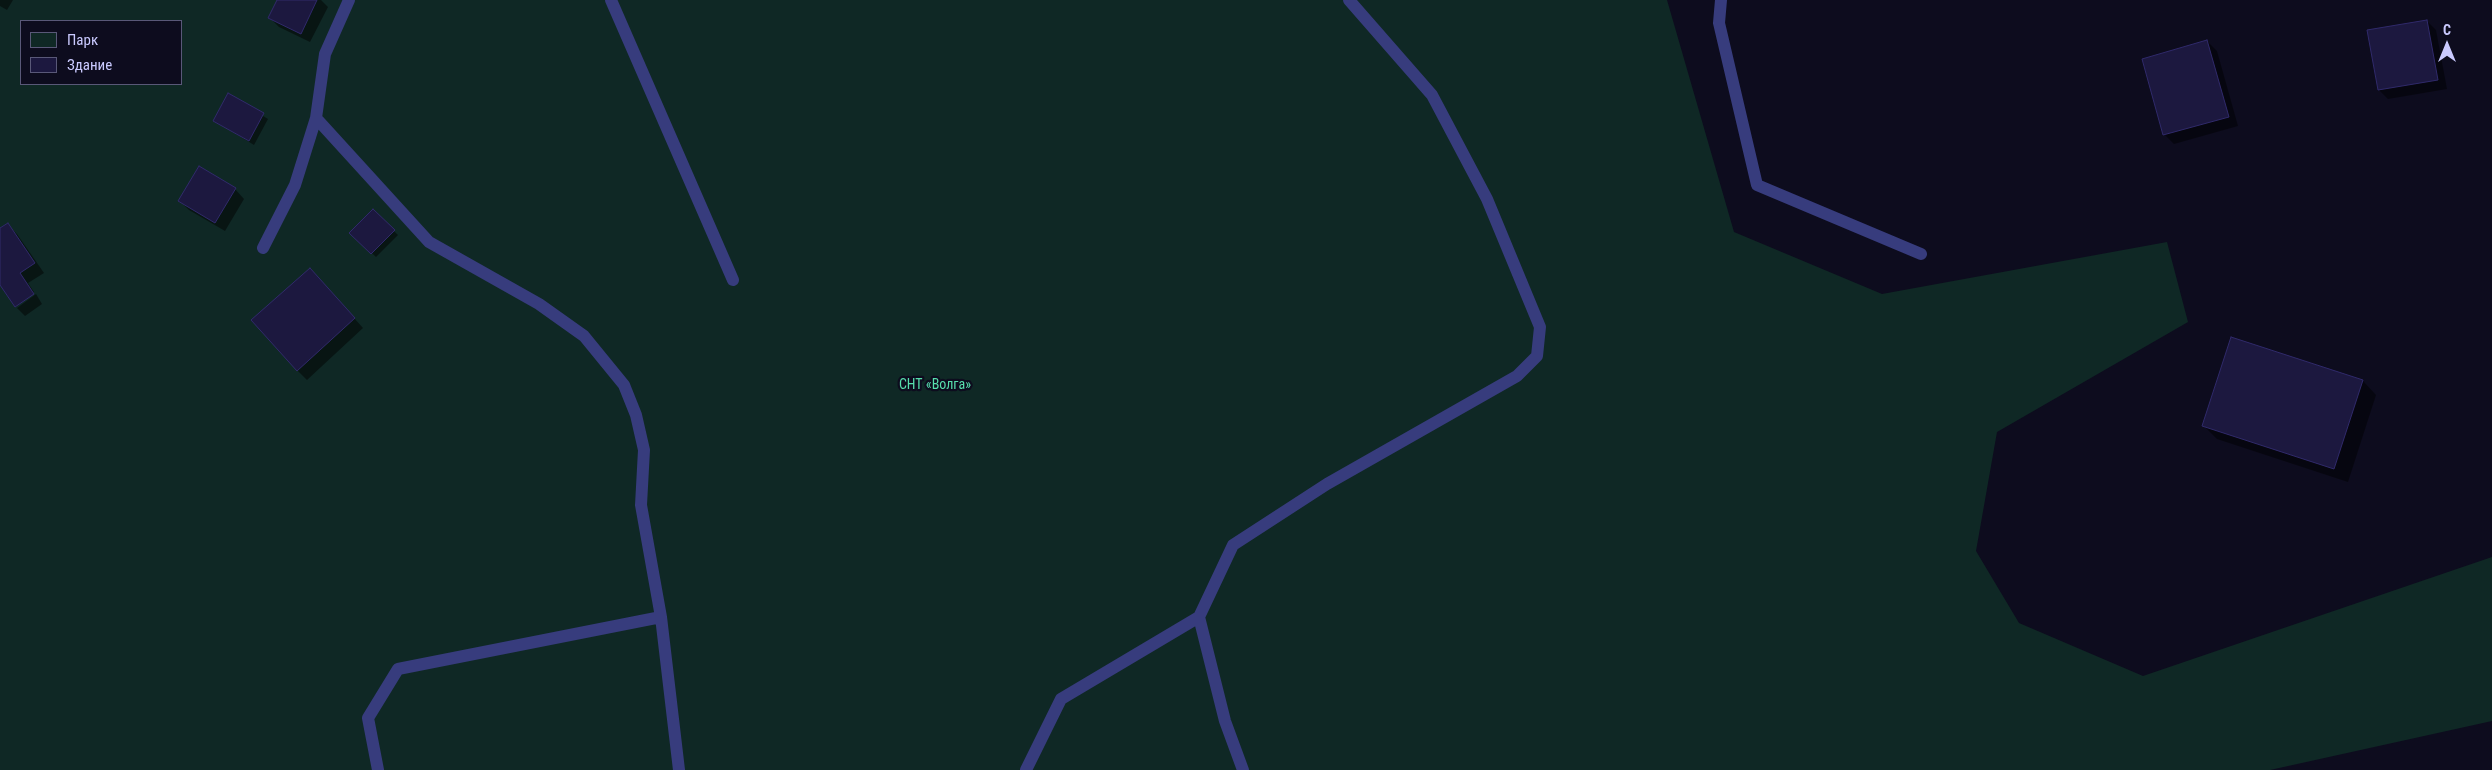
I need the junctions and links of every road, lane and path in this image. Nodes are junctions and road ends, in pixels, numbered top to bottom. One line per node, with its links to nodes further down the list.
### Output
1 (349, 0): 5 (lane)
2 (611, 0): 8 (lane)
3 (1349, 0): 10 (lane)
4 (1721, 0): 7 (lane)
5 (316, 118): 6 (lane); 9 (lane)
6 (263, 248)
7 (1921, 254)
8 (733, 280)
9 (660, 617): 11 (lane); 12 (lane)
10 (1199, 617): 13 (lane); 14 (lane)
11 (378, 770)
12 (678, 770)
13 (1026, 770)
14 (1243, 770)

